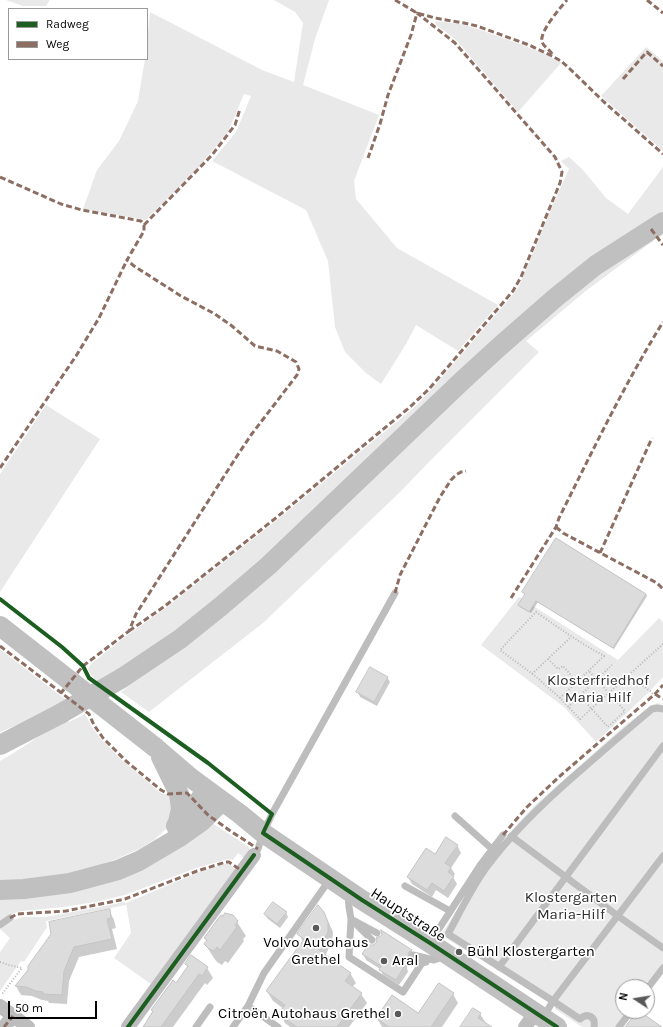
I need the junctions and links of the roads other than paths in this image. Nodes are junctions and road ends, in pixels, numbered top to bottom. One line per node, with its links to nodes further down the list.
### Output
1 (663, 222): 5 (main road, bridge)
2 (395, 593): 11 (lane)
3 (0, 626): 7 (main road, Hauptstraße)
4 (663, 709): 13 (lane)
5 (0, 745)
6 (663, 746): 18 (lane)
7 (156, 748): 8 (main road, Hauptstraße); 10 (main road)
8 (221, 800): 10 (main road); 11 (main road, Hauptstraße); 14 (main road)
9 (455, 816): 15 (lane)
10 (178, 822): 14 (main road)
11 (263, 832): 16 (lane); 19 (main road, Hauptstraße)
12 (503, 835): 15 (lane)
13 (511, 836): 18 (lane); 35 (lane)
14 (160, 849): 21 (main road)
15 (492, 849): 23 (lane)
16 (254, 855): 46 (street)
17 (663, 856): 24 (lane)
18 (566, 877): 24 (lane); 35 (lane)
19 (330, 878): 22 (main road, Hauptstraße); 40 (lane)
20 (405, 886): 23 (lane)
21 (0, 890)
22 (348, 890): 26 (lane); 31 (main road, Hauptstraße)
23 (450, 911): 31 (lane)
24 (618, 916): 30 (lane); 38 (lane)
25 (10, 918): 27 (lane)
26 (351, 919): 28 (lane); 29 (lane); 34 (lane)
27 (0, 925)
28 (377, 933)
29 (372, 940)
30 (663, 948)
31 (437, 953): 32 (lane); 34 (lane); 43 (main road, Hauptstraße)
32 (413, 955)
33 (408, 962): 34 (lane)
34 (422, 963)
35 (499, 967): 38 (lane)
36 (663, 968): 37 (lane)
37 (655, 979)
38 (553, 1001): 43 (lane); 50 (lane)
39 (0, 1006): 42 (street)
40 (248, 1006): 48 (lane); 49 (lane)
41 (210, 1008): 47 (lane)
42 (13, 1016): 44 (street); 45 (street)
43 (540, 1021)
44 (4, 1027)
45 (28, 1027)
46 (128, 1027)
47 (196, 1027)
48 (233, 1027)
49 (278, 1027)
50 (594, 1027)

